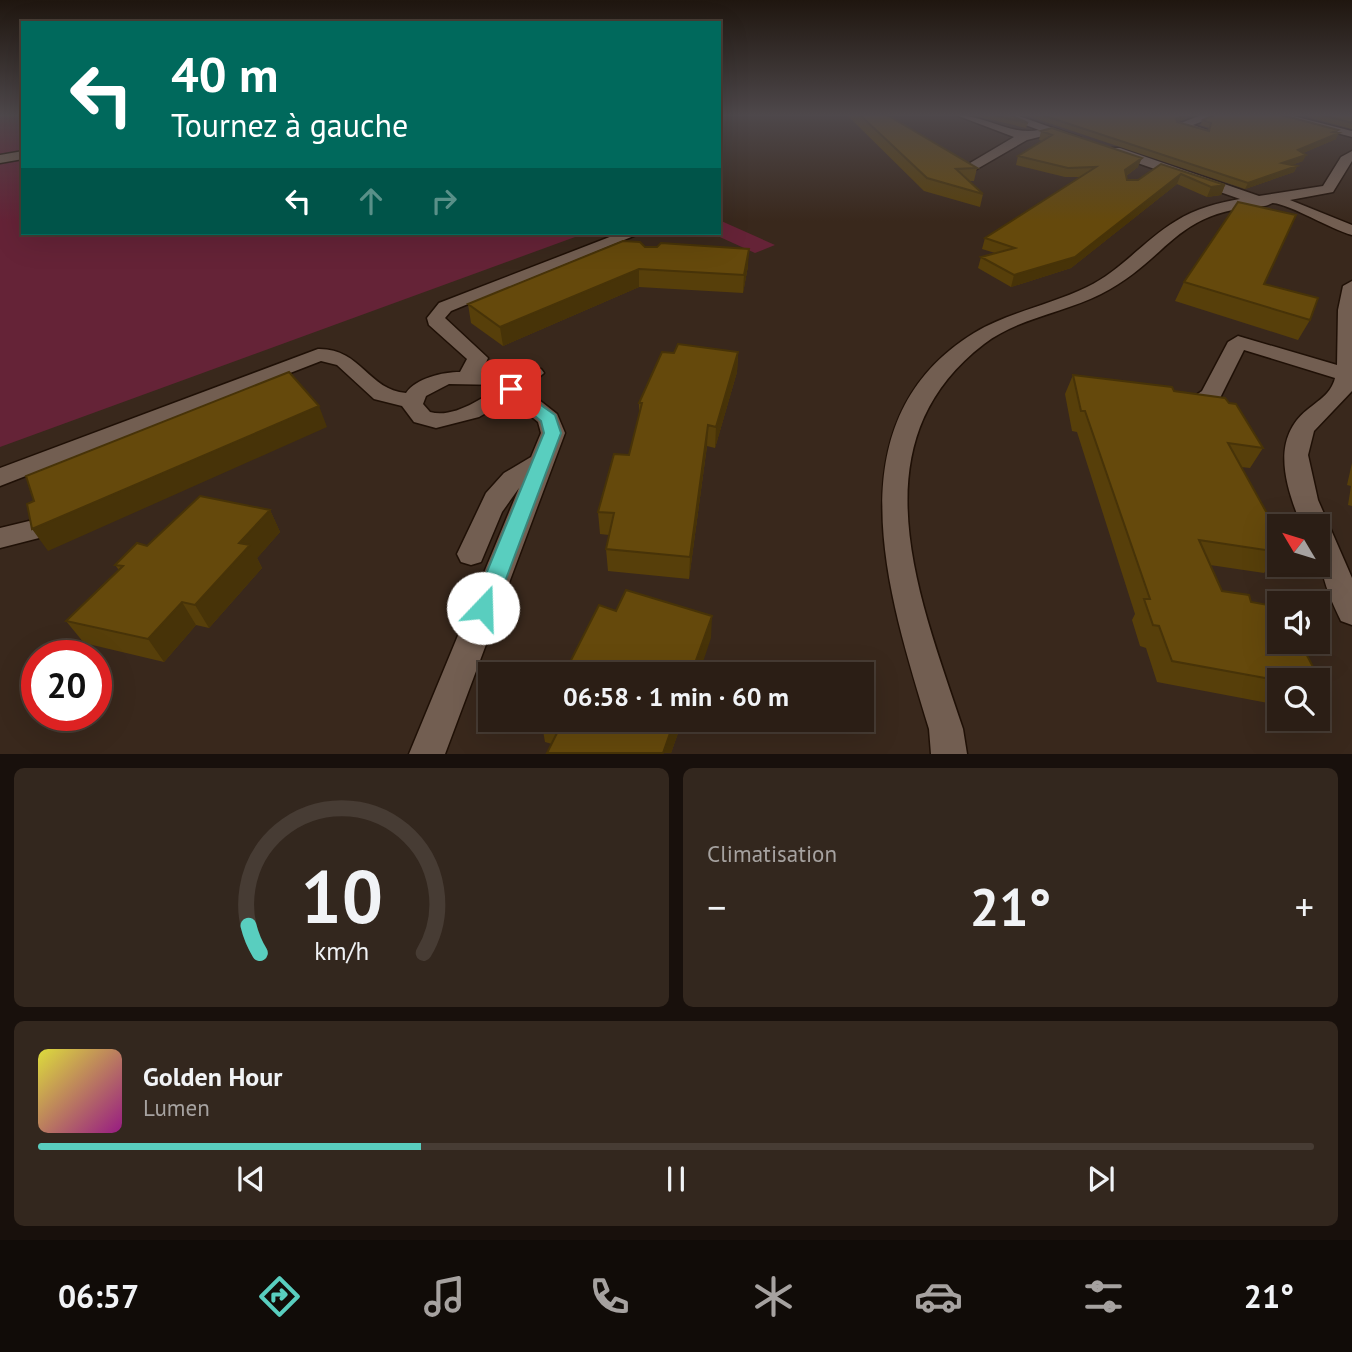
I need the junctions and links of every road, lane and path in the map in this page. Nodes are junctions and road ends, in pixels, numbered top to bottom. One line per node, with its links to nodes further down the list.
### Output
1 (1000, 150): 7 (street)
2 (1113, 150): 6 (street)
3 (21, 155): 5 (street)
4 (1352, 155): 9 (street)
5 (0, 159)
6 (1160, 165): 8 (street); 9 (street)
7 (970, 169)
8 (1139, 176)
9 (1271, 201): 10 (street); 27 (street)
10 (1352, 230)
11 (637, 240): 14 (street)
12 (1352, 286): 13 (street)
13 (1347, 375): 17 (street); 20 (street)
14 (466, 377): 15 (street); 16 (street)
15 (511, 389): 16 (street); 18 (street)
16 (412, 400): 19 (street)
17 (1200, 400)
18 (540, 463): 23 (street); 26 (street)
19 (0, 477)
20 (1312, 514)
21 (29, 531): 22 (street)
22 (0, 538)
23 (471, 554)
24 (1330, 559): 25 (street)
25 (1352, 611)
26 (426, 754)
27 (949, 754)

